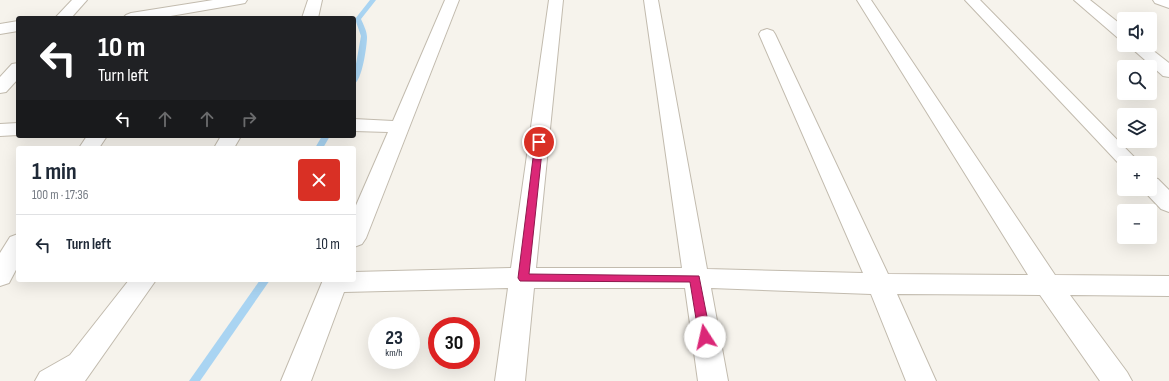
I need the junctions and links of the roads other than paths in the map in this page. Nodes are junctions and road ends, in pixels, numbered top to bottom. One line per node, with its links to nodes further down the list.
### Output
1 (80, 0): 13 (street)
2 (240, 0): 12 (street)
3 (315, 0): 15 (street)
4 (452, 0): 25 (street)
5 (556, 0): 34 (street)
6 (651, 0): 35 (street)
7 (864, 0): 40 (street)
8 (972, 0): 28 (street)
9 (1081, 0): 18 (street)
10 (1160, 0): 11 (street)
11 (1169, 4)
12 (178, 9): 14 (street)
13 (65, 16)
14 (141, 16)
15 (311, 16)
16 (16, 26): 17 (street)
17 (0, 29)
18 (1117, 29)
19 (767, 34): 39 (street)
20 (1145, 52): 22 (street)
21 (16, 70): 23 (street)
22 (1169, 72)
23 (0, 88)
24 (356, 124): 25 (street)
25 (400, 127): 31 (street)
26 (16, 129): 27 (street)
27 (0, 130)
28 (1123, 156)
29 (1157, 191): 30 (street)
30 (1169, 204)
31 (356, 233)
32 (16, 247): 33 (street)
33 (0, 276)
34 (524, 278): 35 (street); 36 (street); 45 (street)
35 (695, 278): 39 (street); 46 (street)
36 (356, 281)
37 (142, 282): 42 (street)
38 (336, 282): 44 (street)
39 (880, 284): 40 (street); 47 (street)
40 (1048, 286): 41 (street); 48 (street)
41 (1169, 286)
42 (74, 372): 43 (street)
43 (50, 381)
44 (296, 381)
45 (510, 381)
46 (713, 381)
47 (921, 381)
48 (1117, 381)

